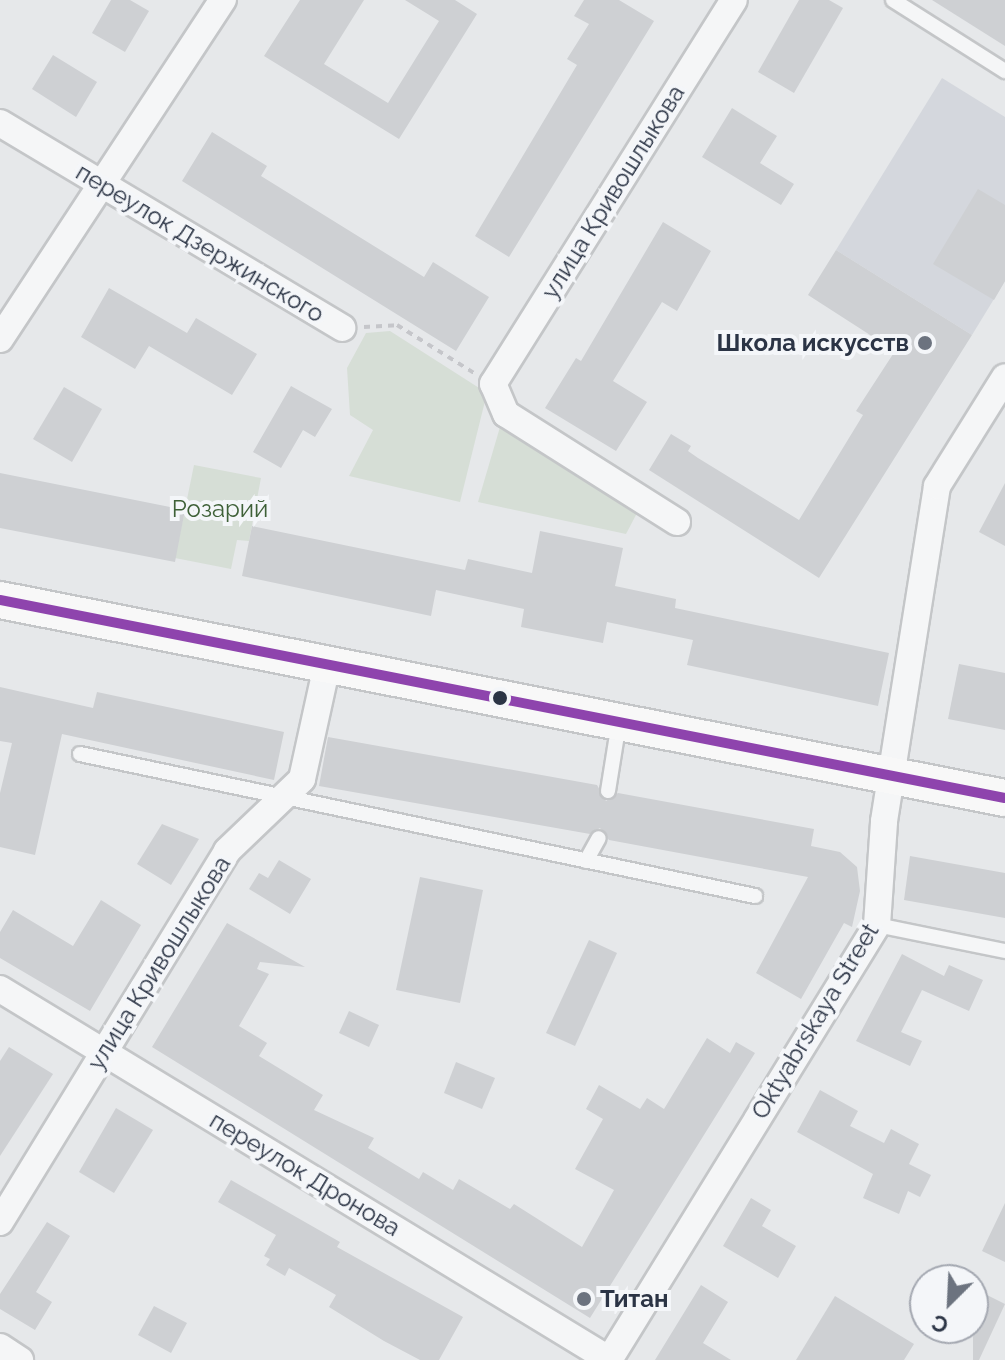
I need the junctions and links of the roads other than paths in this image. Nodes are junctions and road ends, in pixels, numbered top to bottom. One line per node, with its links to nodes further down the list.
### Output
1 (223, 0): 6 (street)
2 (734, 0): 10 (street, улица Кривошлыкова)
3 (893, 0): 4 (lane)
4 (1005, 71)
5 (0, 123): 6 (street, переулок Дзержинского)
6 (104, 185): 7 (street, переулок Дзержинского); 8 (street)
7 (342, 328)
8 (0, 339)
9 (1005, 377): 15 (street, Oktyabrskaya Street)
10 (677, 522)
11 (0, 600): 12 (main road)
12 (327, 665): 13 (main road); 18 (street, улица Кривошлыкова)
13 (619, 722): 15 (main road); 16 (lane)
14 (80, 754): 18 (lane)
15 (892, 776): 17 (main road); 22 (street, Oktyabrskaya Street)
16 (608, 791)
17 (1005, 798)
18 (281, 799): 20 (lane); 25 (street, улица Кривошлыкова)
19 (599, 838): 20 (lane)
20 (586, 861): 21 (lane)
21 (755, 896)
22 (877, 925): 23 (lane); 29 (street, Oktyabrskaya Street)
23 (1005, 951)
24 (0, 989): 25 (street, переулок Дронова)
25 (104, 1052): 26 (street, улица Кривошлыкова); 29 (street, переулок Дронова)
26 (0, 1222)
27 (0, 1347): 28 (street)
28 (20, 1360)
29 (609, 1360)

